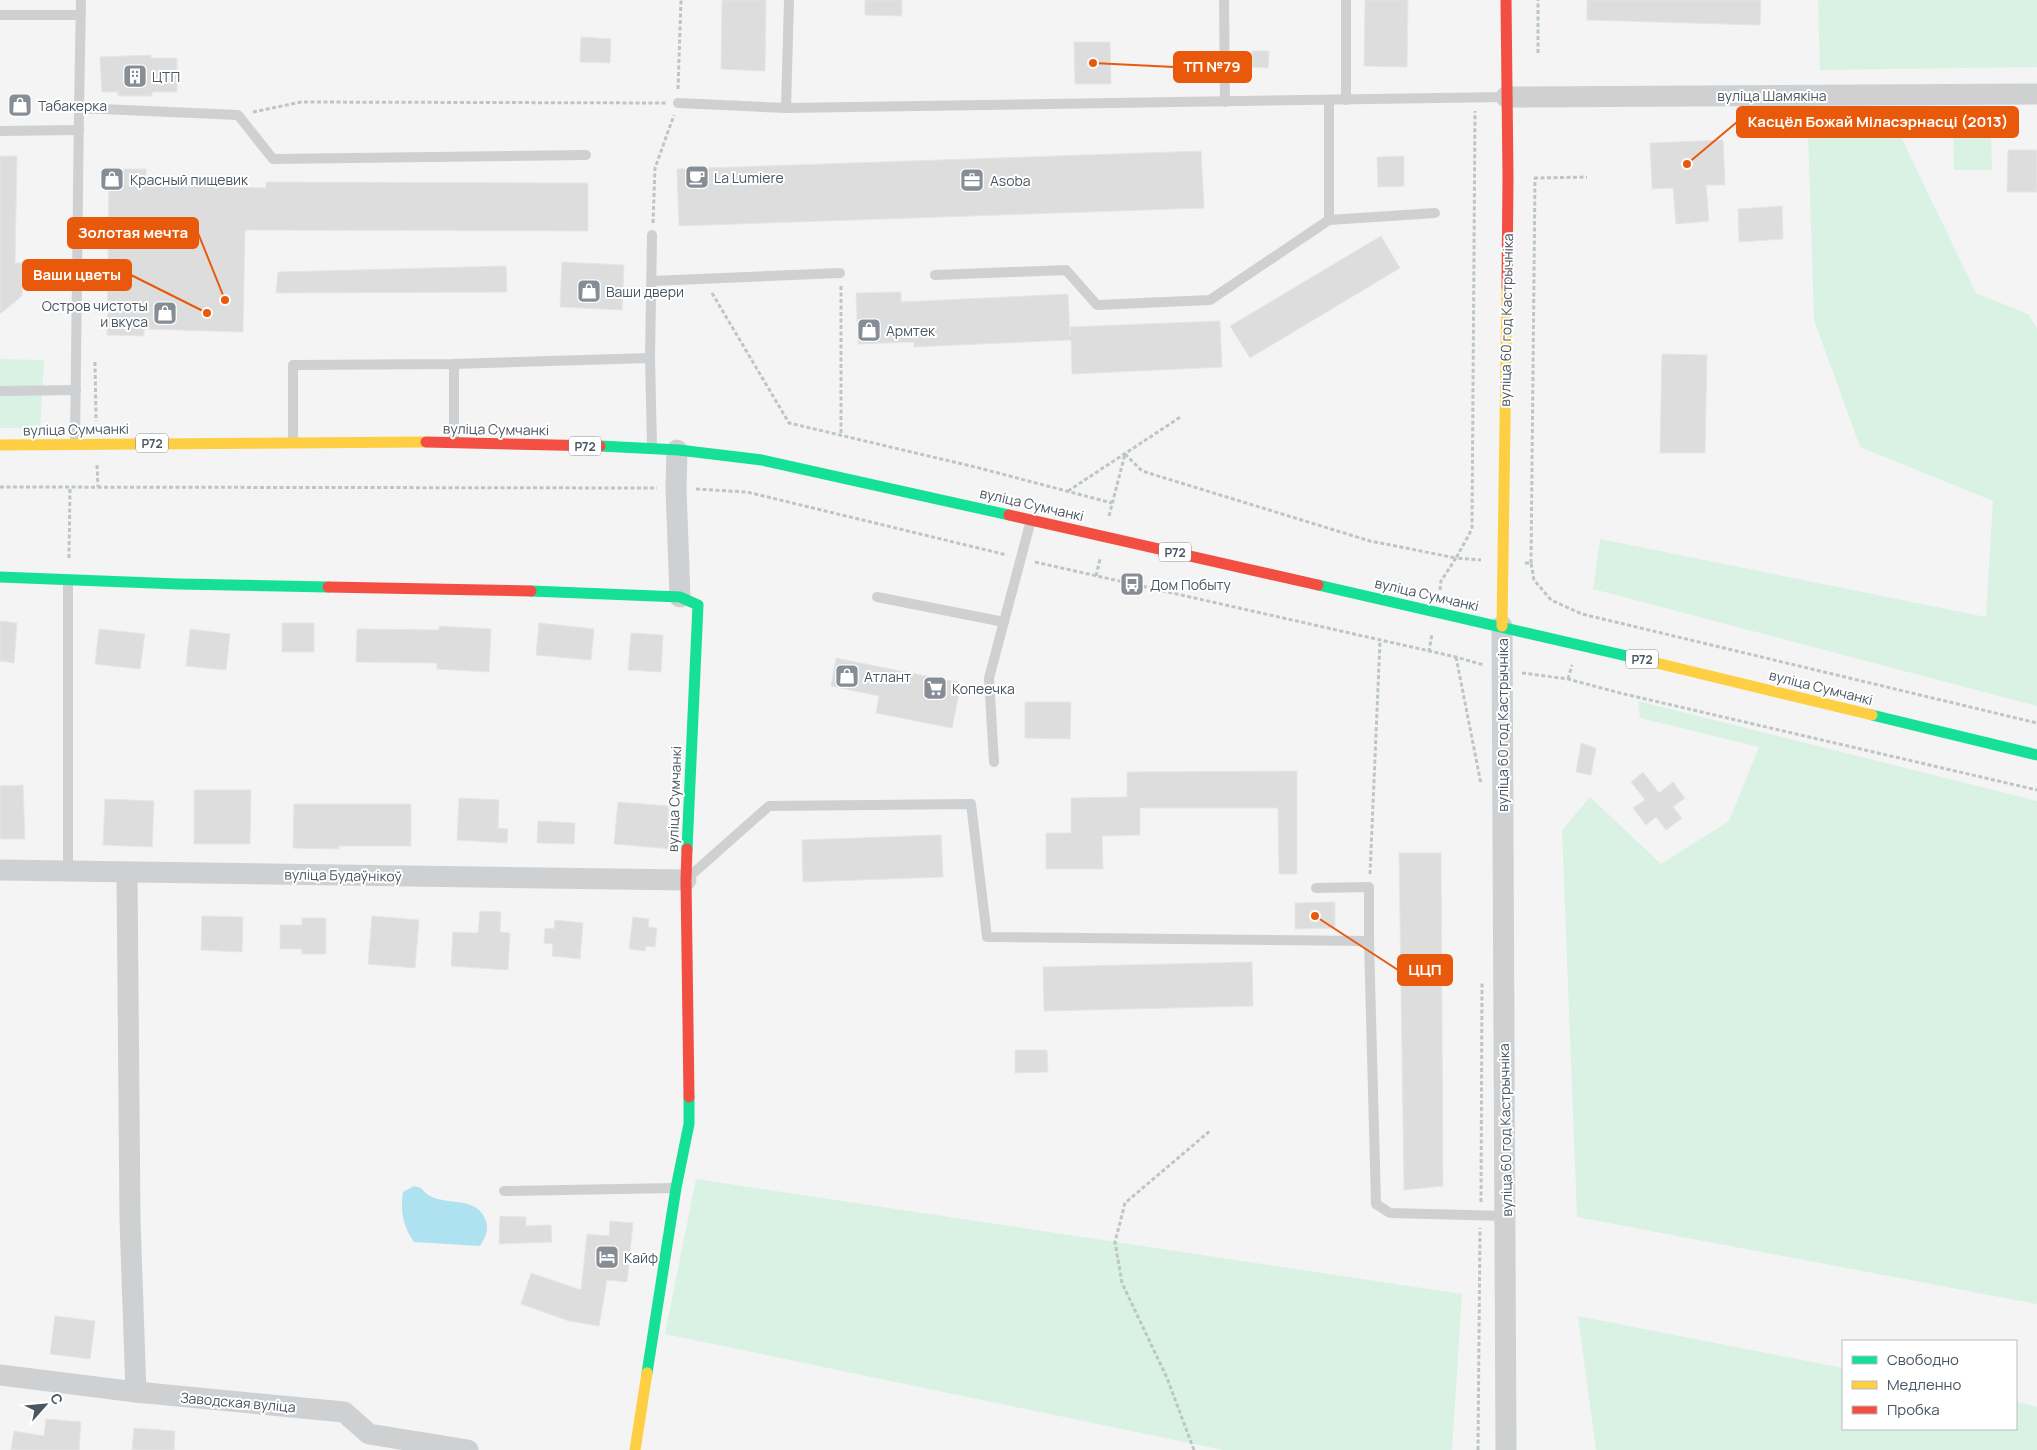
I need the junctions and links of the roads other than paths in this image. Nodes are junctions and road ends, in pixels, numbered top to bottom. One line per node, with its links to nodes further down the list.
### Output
1 (81, 0): 7 (lane)
2 (789, 0): 15 (lane)
3 (1224, 0): 12 (lane)
4 (1346, 0): 11 (lane)
5 (1506, 0): 9 (street, вуліца 60 год Кастрычніка)
6 (0, 15): 7 (lane)
7 (80, 15): 14 (lane)
8 (2037, 94): 9 (street, вуліца Шамякіна)
9 (1506, 97): 11 (lane); 41 (street, вуліца 60 год Кастрычніка)
10 (1329, 100): 11 (lane); 12 (lane); 20 (lane)
11 (1346, 100)
12 (1225, 102): 15 (lane)
13 (678, 103): 15 (lane)
14 (79, 108): 16 (lane); 18 (lane)
15 (786, 108)
16 (79, 130): 17 (lane); 27 (lane)
17 (0, 131)
18 (586, 155)
19 (1435, 213): 20 (lane)
20 (1329, 220): 23 (lane)
21 (652, 235): 24 (lane)
22 (840, 273): 24 (lane)
23 (935, 274)
24 (652, 281): 25 (lane)
25 (650, 358): 26 (lane); 33 (lane)
26 (454, 364): 29 (lane); 30 (lane)
27 (76, 390): 28 (lane); 31 (lane)
28 (0, 391)
29 (294, 442): 30 (street, вуліца Сумчанкі / Р72); 31 (street, вуліца Сумчанкі / Р72)
30 (454, 442): 33 (street, вуліца Сумчанкі / Р72)
31 (75, 444): 32 (street, вуліца Сумчанкі / Р72)
32 (0, 445)
33 (652, 448): 34 (street, вуліца Сумчанкі / Р72)
34 (678, 450): 35 (street, вуліца Сумчанкі / Р72); 38 (street)
35 (1032, 520): 40 (lane); 41 (street, вуліца Сумчанкі / Р72)
36 (0, 577): 37 (street)
37 (68, 579): 38 (street); 45 (lane)
38 (680, 597): 47 (street, вуліца Сумчанкі)
39 (877, 597): 40 (lane)
40 (1004, 622): 43 (lane)
41 (1502, 626): 42 (street, вуліца Сумчанкі / Р72); 52 (street, вуліца 60 год Кастрычніка)
42 (2037, 755)
43 (994, 762)
44 (0, 870): 45 (street, вуліца Будаўнікоў)
45 (68, 871): 46 (street, вуліца Будаўнікоў)
46 (127, 872): 47 (street, вуліца Будаўнікоў); 54 (street)
47 (686, 880): 49 (lane); 50 (street, вуліца Сумчанкі)
48 (1316, 888): 49 (lane)
49 (1369, 941): 52 (lane)
50 (676, 1188): 51 (lane); 56 (street, вуліца Сумчанкі)
51 (504, 1191)
52 (1506, 1216): 57 (street, вуліца 60 год Кастрычніка)
53 (0, 1375): 54 (street, Заводская вуліца)
54 (136, 1392): 55 (street, Заводская вуліца)
55 (468, 1450)
56 (635, 1450)
57 (1506, 1450)

